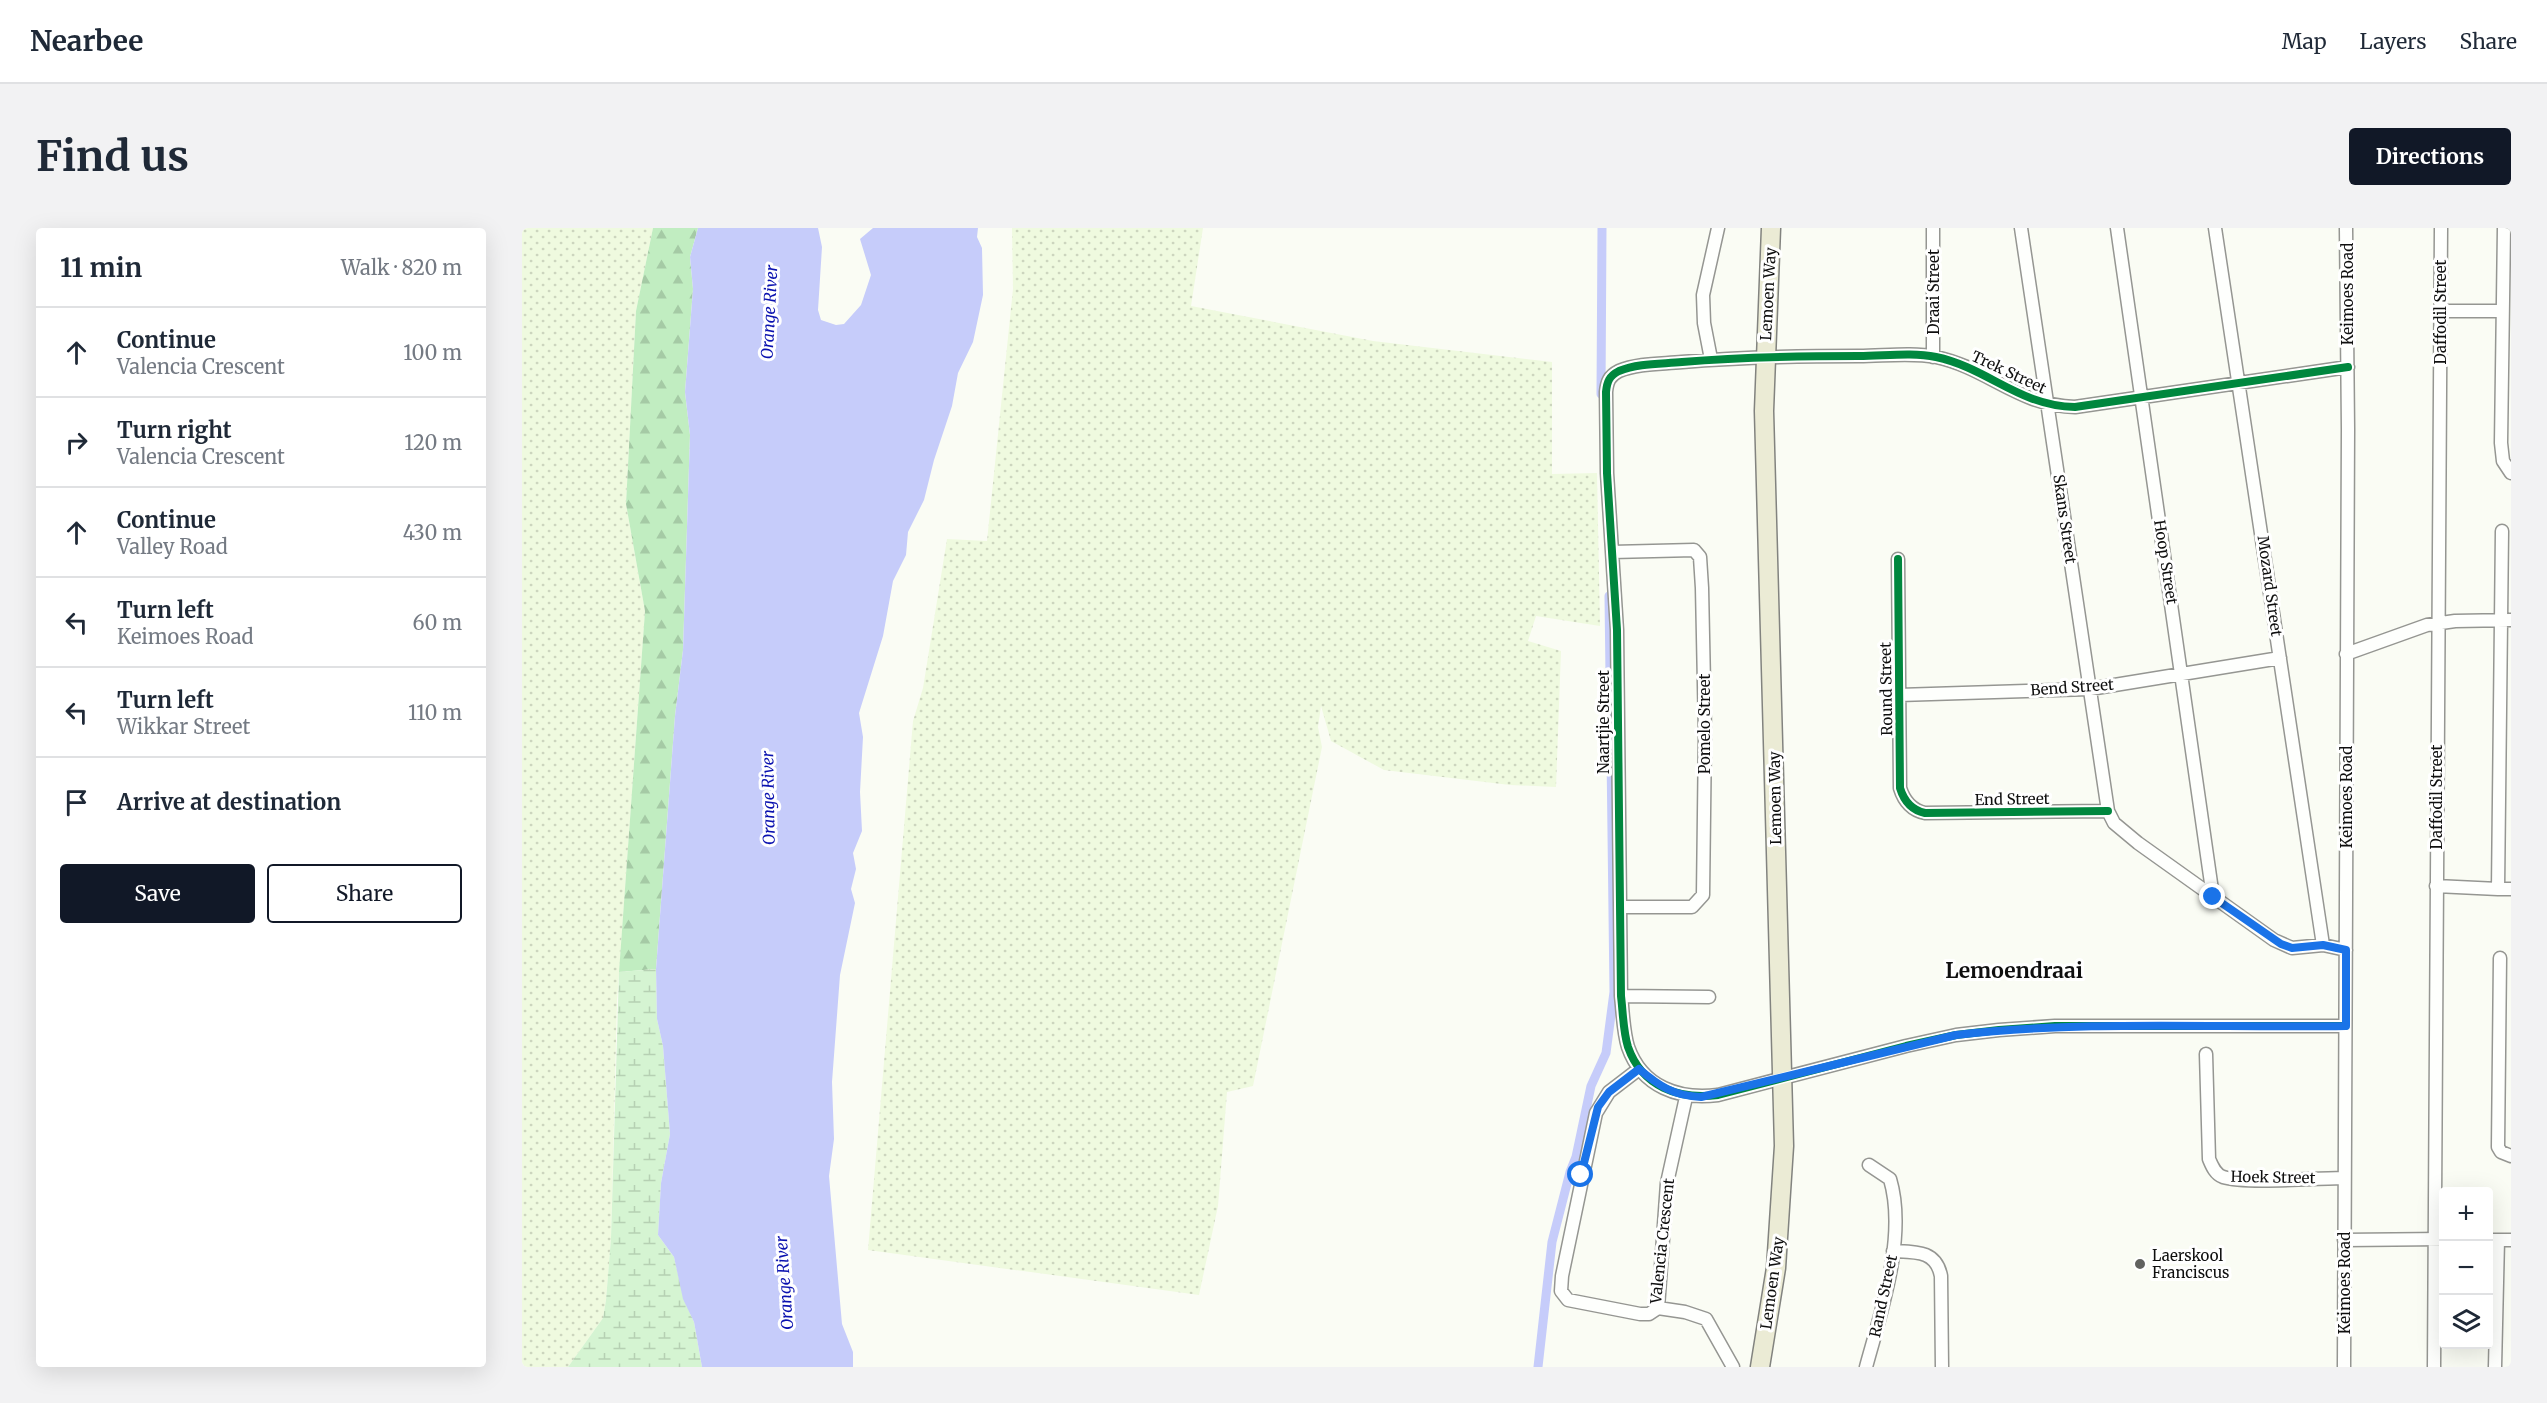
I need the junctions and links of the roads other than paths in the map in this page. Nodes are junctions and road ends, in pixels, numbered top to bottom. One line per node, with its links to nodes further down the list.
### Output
1 (1718, 228): 14 (street)
2 (1771, 228): 12 (highway, Lemoen Way)
3 (1933, 228): 13 (street, Draai Street)
4 (2021, 228): 19 (street, Skans Street)
5 (2117, 228): 18 (street, Hoop Street)
6 (2215, 228): 17 (street, Mozard Street)
7 (2346, 228): 15 (street, Keimoes Road)
8 (2441, 228): 10 (street, Daffodil Street)
9 (2504, 228): 11 (street)
10 (2440, 310): 11 (street); 25 (street, Daffodil Street)
11 (2502, 311): 20 (street)
12 (1765, 357): 13 (street, Trek Street); 14 (street, Trek Street); 47 (highway, Lemoen Way)
13 (1933, 357): 19 (street, Trek Street)
14 (1711, 359): 16 (street, Trek Street)
15 (2348, 367): 17 (street, Trek Street); 26 (street, Keimoes Road)
16 (1612, 375): 22 (street, Naartjie Street)
17 (2240, 382): 18 (street, Trek Street); 27 (street, Mozard Street)
18 (2142, 398): 19 (street, Trek Street); 28 (street, Hoop Street)
19 (2049, 405): 29 (street, Skans Street)
20 (2511, 473)
21 (2502, 531): 24 (street)
22 (1612, 552): 37 (street, Naartjie Street); 37 (street, Pomelo Street)
23 (1898, 559): 30 (street, Round Street)
24 (2505, 620): 25 (street); 34 (street)
25 (2437, 623): 26 (street); 33 (street, Daffodil Street)
26 (2346, 654): 39 (street, Keimoes Road)
27 (2280, 658): 28 (street, Bend Street); 38 (street, Mozard Street)
28 (2183, 674): 29 (street, Bend Street); 36 (street, Hoop Street)
29 (2090, 689): 30 (street, Bend Street); 31 (street, Skans Street)
30 (1899, 695): 32 (street, Round Street)
31 (2108, 811): 32 (street, End Street); 36 (street)
32 (1917, 812)
33 (2436, 886): 34 (street); 52 (street, Daffodil Street)
34 (2498, 889): 35 (street)
35 (2511, 889)
36 (2213, 897): 38 (street)
37 (1620, 907): 42 (street, Naartjie Street)
38 (2323, 945): 39 (street)
39 (2346, 950): 44 (street, Keimoes Road)
40 (2500, 958): 41 (street)
41 (2505, 993): 49 (street)
42 (1621, 996): 43 (street); 46 (street, Naartjie Street)
43 (1709, 997)
44 (2346, 1026): 47 (street); 51 (street, Keimoes Road)
45 (2206, 1054): 51 (street, Hoek Street)
46 (1639, 1069): 48 (street); 57 (street, Valencia Crescent)
47 (1784, 1078): 48 (street); 59 (highway, Lemoen Way)
48 (1686, 1096): 57 (street, Valencia Crescent)
49 (2511, 1156)
50 (1869, 1165): 56 (street, Rand Street)
51 (2344, 1178): 53 (street, Keimoes Road)
52 (2439, 1239): 53 (street); 63 (street, Daffodil Street)
53 (2344, 1240): 62 (street, Keimoes Road)
54 (2493, 1240): 55 (street); 64 (street)
55 (2511, 1240)
56 (1893, 1251): 60 (street, Rand Street); 61 (street)
57 (1658, 1308): 58 (street)
58 (1733, 1367)
59 (1760, 1367)
60 (1866, 1367)
61 (1942, 1367)
62 (2344, 1367)
63 (2434, 1367)
64 (2495, 1367)

